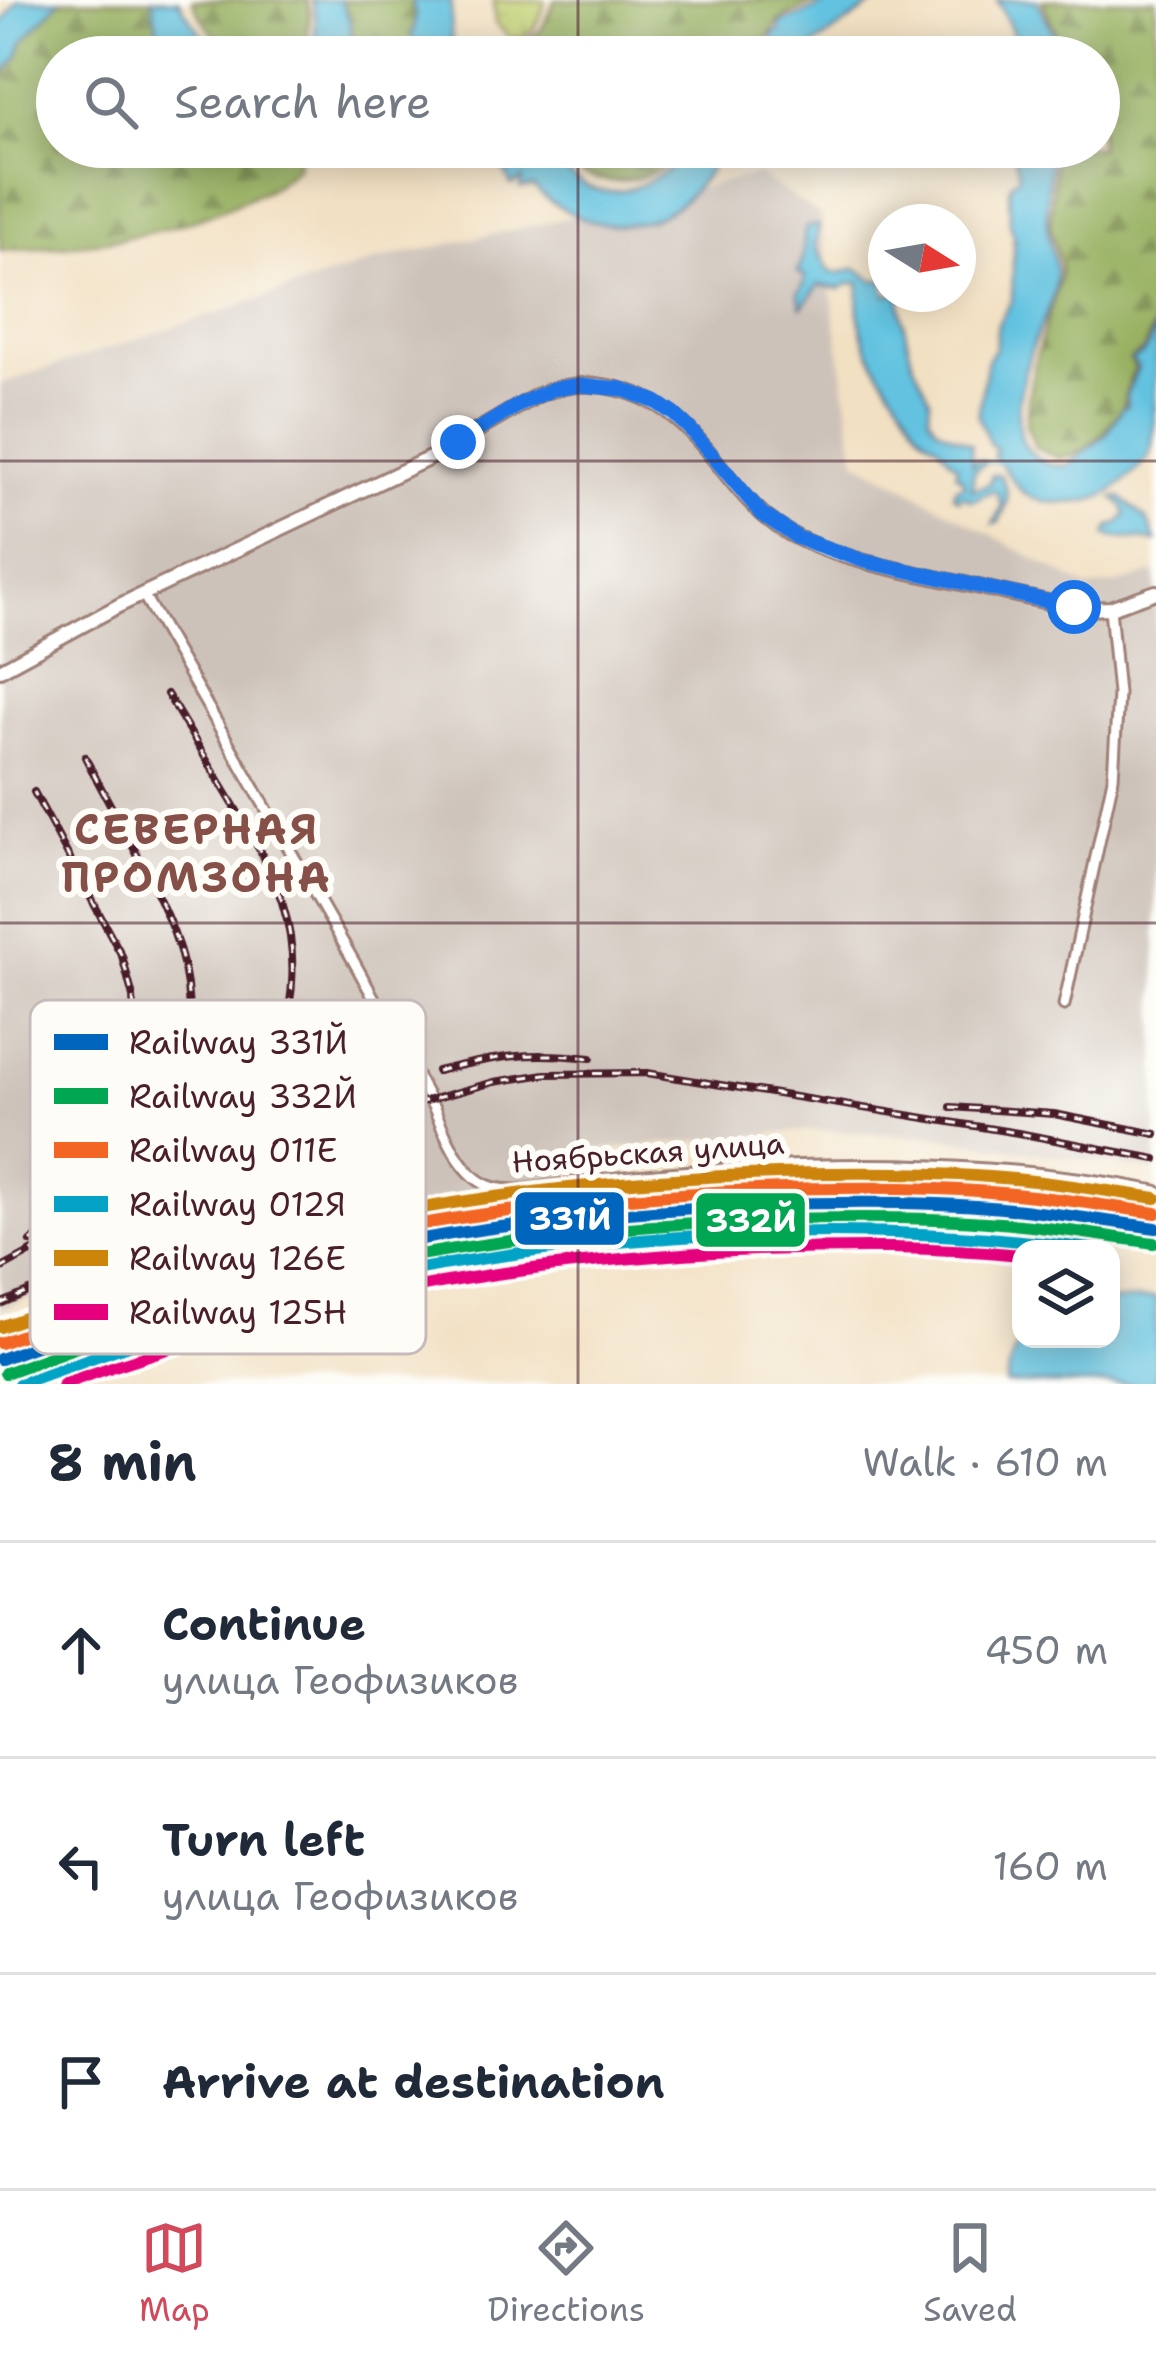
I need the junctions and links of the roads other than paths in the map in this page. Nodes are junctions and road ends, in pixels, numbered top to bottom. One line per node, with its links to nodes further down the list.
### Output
1 (1156, 592): 3 (main road)
2 (143, 594): 3 (main road); 4 (main road); 5 (street, Ноябрьская улица)
3 (1110, 608): 6 (street)
4 (0, 670)
5 (375, 1000)
6 (1064, 1005)
7 (426, 1093): 8 (street, Ноябрьская улица)
8 (1156, 1191)

